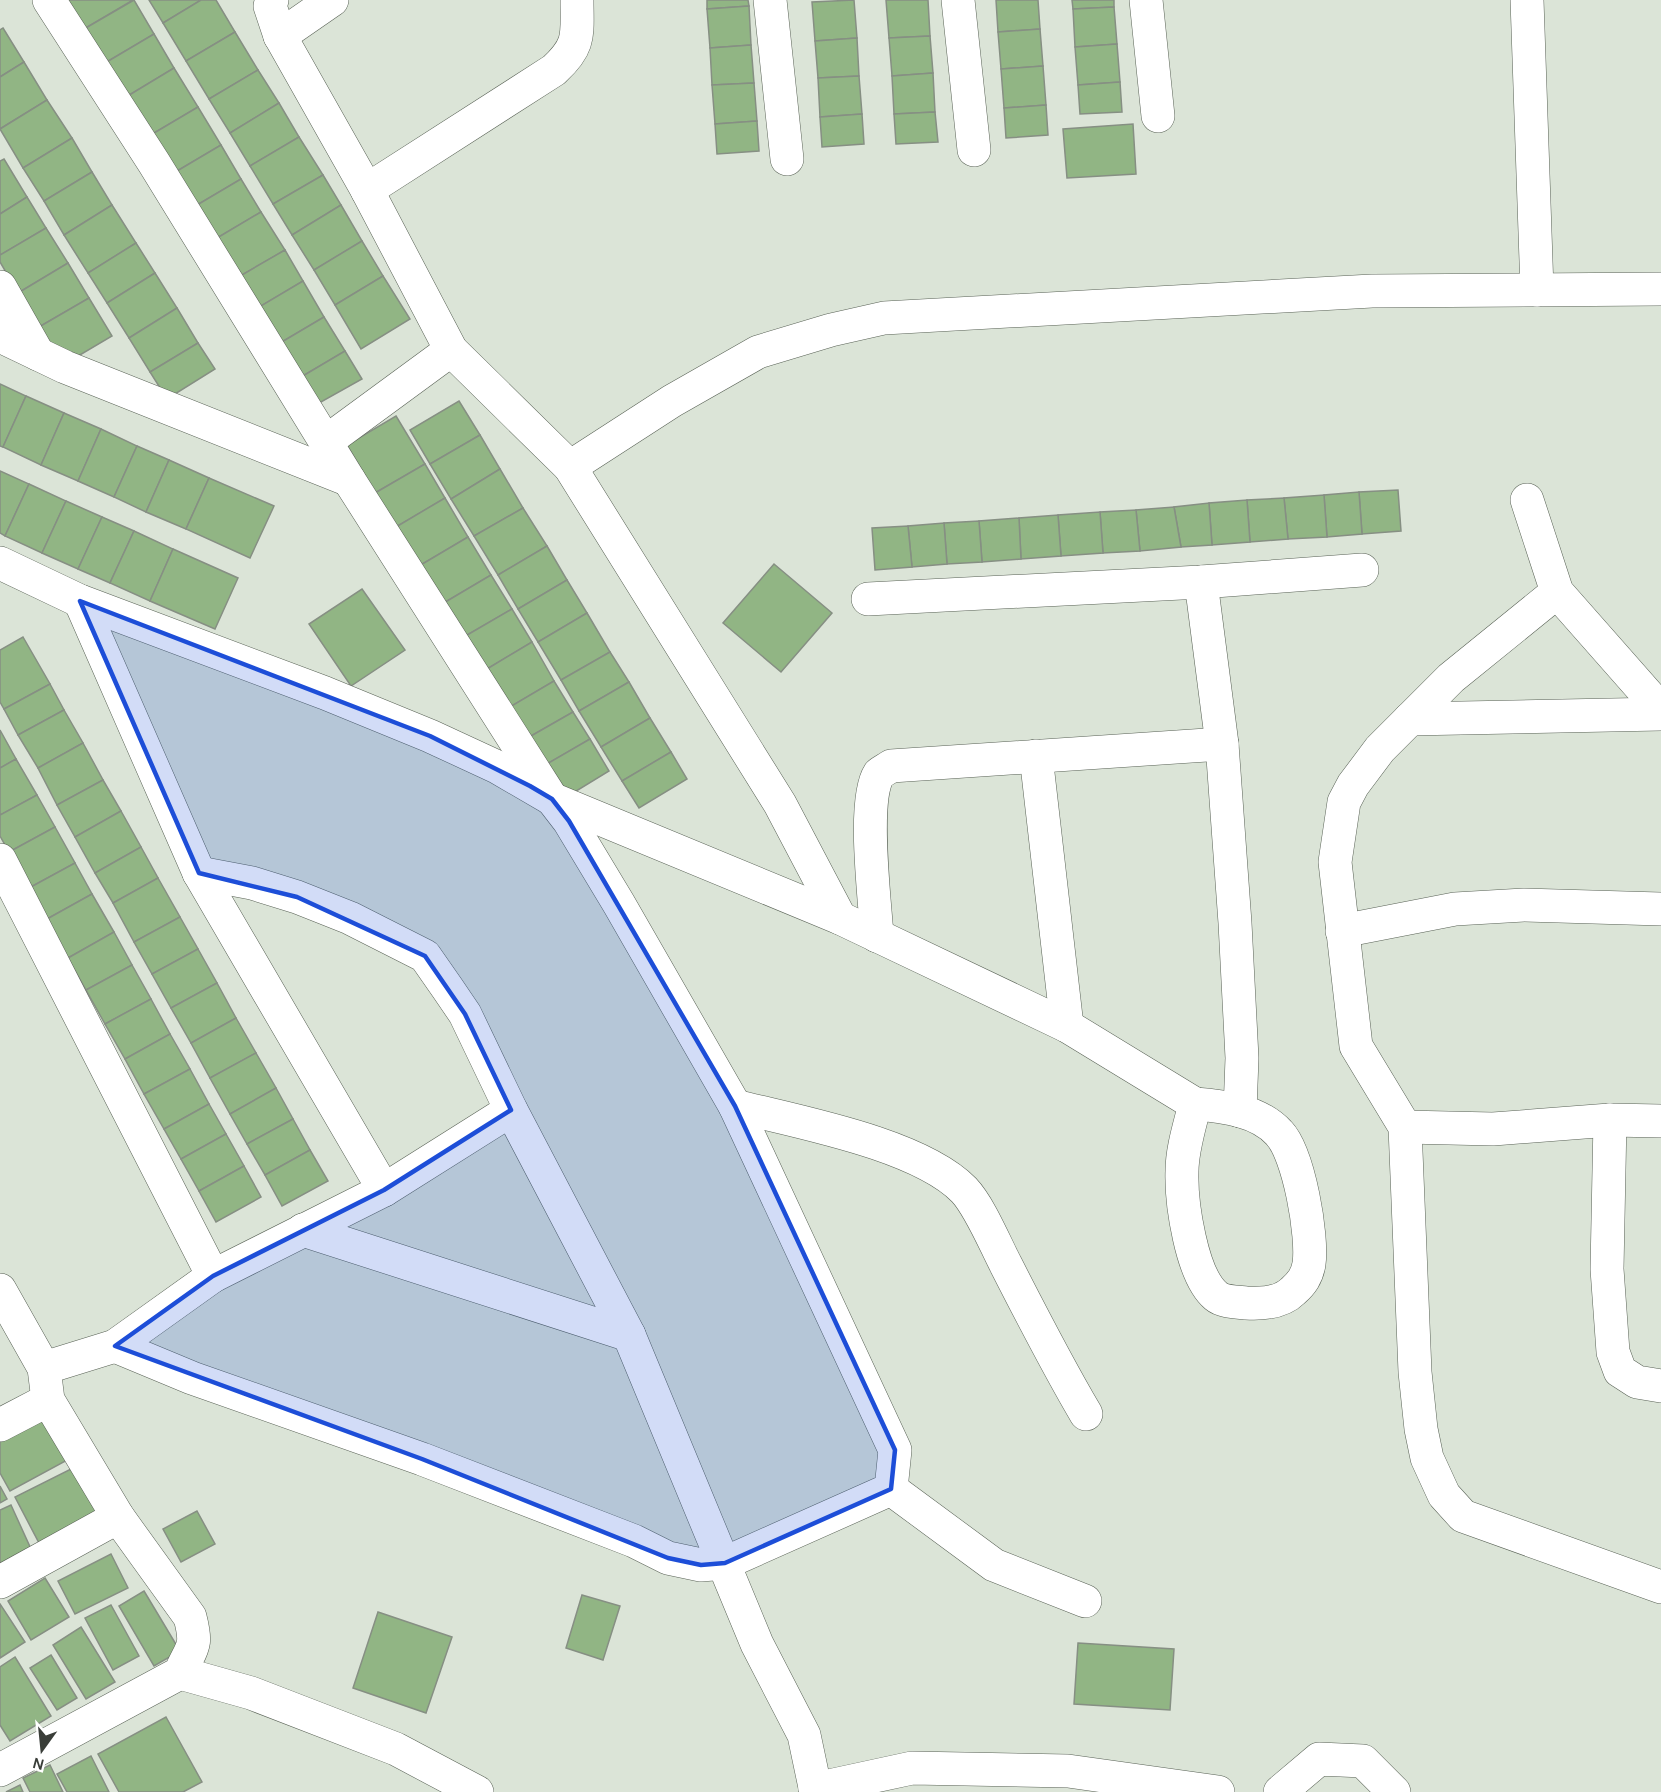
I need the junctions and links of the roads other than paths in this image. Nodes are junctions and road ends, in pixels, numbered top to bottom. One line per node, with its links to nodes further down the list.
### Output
1 (49, 0): 20 (street)
2 (272, 0): 9 (street)
3 (332, 0): 9 (street)
4 (577, 0): 13 (street)
5 (770, 0): 12 (street)
6 (958, 0): 11 (street)
7 (1146, 0): 10 (street)
8 (1527, 0): 16 (street)
9 (280, 36): 13 (street)
10 (1158, 116)
11 (974, 150)
12 (787, 159)
13 (367, 190): 18 (street)
14 (0, 287): 19 (street)
15 (1661, 289): 16 (street)
16 (1536, 290): 21 (street)
17 (0, 336): 19 (street)
18 (451, 350): 20 (street); 21 (street)
19 (38, 354): 22 (street)
20 (327, 441): 22 (street)
21 (570, 467): 38 (street)
22 (349, 480): 34 (street)
23 (1527, 500): 27 (street)
24 (0, 563): 29 (street)
25 (1362, 570): 26 (street)
26 (1201, 582): 28 (street); 32 (street)
27 (1557, 592): 30 (street); 31 (street)
28 (868, 599)
29 (80, 601): 34 (street); 36 (street)
30 (1661, 712): 31 (street)
31 (1410, 719): 39 (street)
32 (1222, 744): 33 (street); 45 (street)
33 (1036, 756): 40 (street); 41 (street)
34 (552, 799): 38 (street); 43 (street)
35 (0, 860): 51 (street)
36 (199, 873): 44 (street); 49 (street)
37 (1661, 909): 39 (street)
38 (840, 918): 40 (street)
39 (1342, 931): 48 (street)
40 (877, 936): 41 (street)
41 (1067, 1026): 42 (street)
42 (1196, 1104): 45 (street); 45 (street)
43 (735, 1106): 57 (street); 59 (street)
44 (510, 1110): 49 (street); 53 (street)
45 (1240, 1111)
46 (1610, 1120): 47 (street); 48 (street); 56 (street)
47 (1661, 1121)
48 (1405, 1127): 63 (street)
49 (384, 1190): 50 (street)
50 (303, 1230): 51 (street); 53 (street)
51 (213, 1276): 54 (street)
52 (0, 1290): 55 (street)
53 (629, 1335): 61 (street)
54 (115, 1347): 55 (street); 61 (street)
55 (46, 1384): 58 (street); 60 (street)
56 (1661, 1386)
57 (1086, 1414)
58 (0, 1425)
59 (891, 1489): 61 (street); 64 (street)
60 (118, 1517): 62 (street); 65 (street)
61 (725, 1563): 67 (street)
62 (0, 1582)
63 (1661, 1587)
64 (1085, 1601)
65 (180, 1673): 66 (street); 68 (street)
66 (0, 1770)
67 (816, 1790): 69 (street)
68 (477, 1792)
69 (1218, 1792)
70 (1280, 1792): 71 (street)
71 (1394, 1792)

